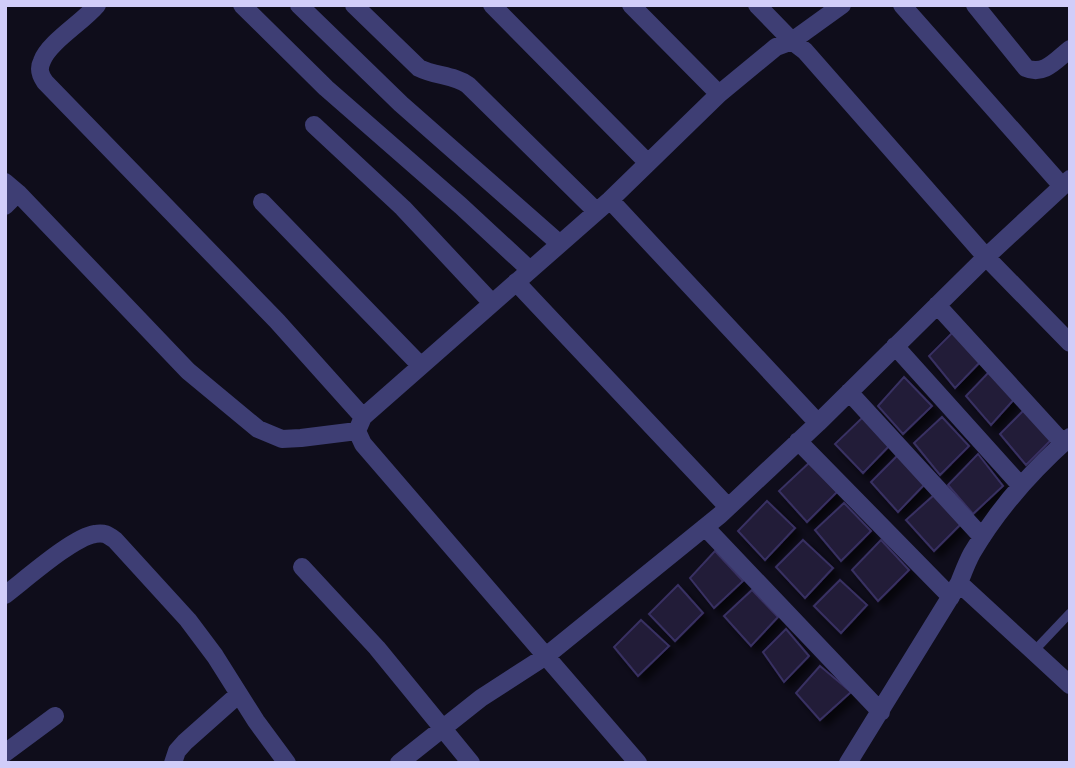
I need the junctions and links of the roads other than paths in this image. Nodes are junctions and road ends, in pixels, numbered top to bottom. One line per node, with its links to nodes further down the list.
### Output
1 (97, 5): 31 (street)
2 (242, 5): 22 (street)
3 (299, 5): 20 (street)
4 (354, 5): 19 (street)
5 (492, 5): 15 (street)
6 (631, 5): 13 (street)
7 (757, 5): 11 (street)
8 (842, 5): 11 (street)
9 (902, 5): 16 (street)
10 (975, 5): 12 (street)
11 (792, 41): 13 (street); 21 (street)
12 (1070, 49)
13 (719, 94): 15 (street)
14 (314, 125): 24 (street)
15 (648, 163): 19 (street)
16 (1066, 183): 21 (street)
17 (9, 194): 31 (street)
18 (262, 202): 28 (street)
19 (603, 206): 20 (street); 30 (street)
20 (560, 244): 22 (street)
21 (986, 257): 25 (street); 26 (street)
22 (530, 270): 23 (street)
23 (516, 282): 24 (street); 35 (street)
24 (492, 303): 28 (street)
25 (937, 305): 27 (street); 32 (street)
26 (1070, 343)
27 (895, 346): 29 (street); 34 (street)
28 (421, 366): 31 (street)
29 (849, 392): 30 (street); 37 (street)
30 (818, 423): 33 (street)
31 (360, 424): 43 (street)
32 (1066, 440): 34 (street)
33 (799, 441): 35 (street); 39 (street)
34 (1021, 486): 37 (street)
35 (728, 507): 36 (street)
36 (705, 527): 43 (street); 46 (street)
37 (982, 537): 39 (street)
38 (302, 567): 48 (street)
39 (955, 590): 42 (street); 46 (street)
40 (5, 595): 45 (street)
41 (1070, 613): 42 (lane)
42 (1034, 651): 44 (street)
43 (546, 656): 48 (street); 54 (street)
44 (1070, 685)
45 (239, 694): 50 (street); 51 (street)
46 (881, 712): 55 (street)
47 (55, 716): 49 (street)
48 (442, 729): 52 (street); 53 (street)
49 (5, 753)
50 (173, 763)
51 (287, 763)
52 (399, 763)
53 (471, 763)
54 (638, 763)
55 (848, 763)

